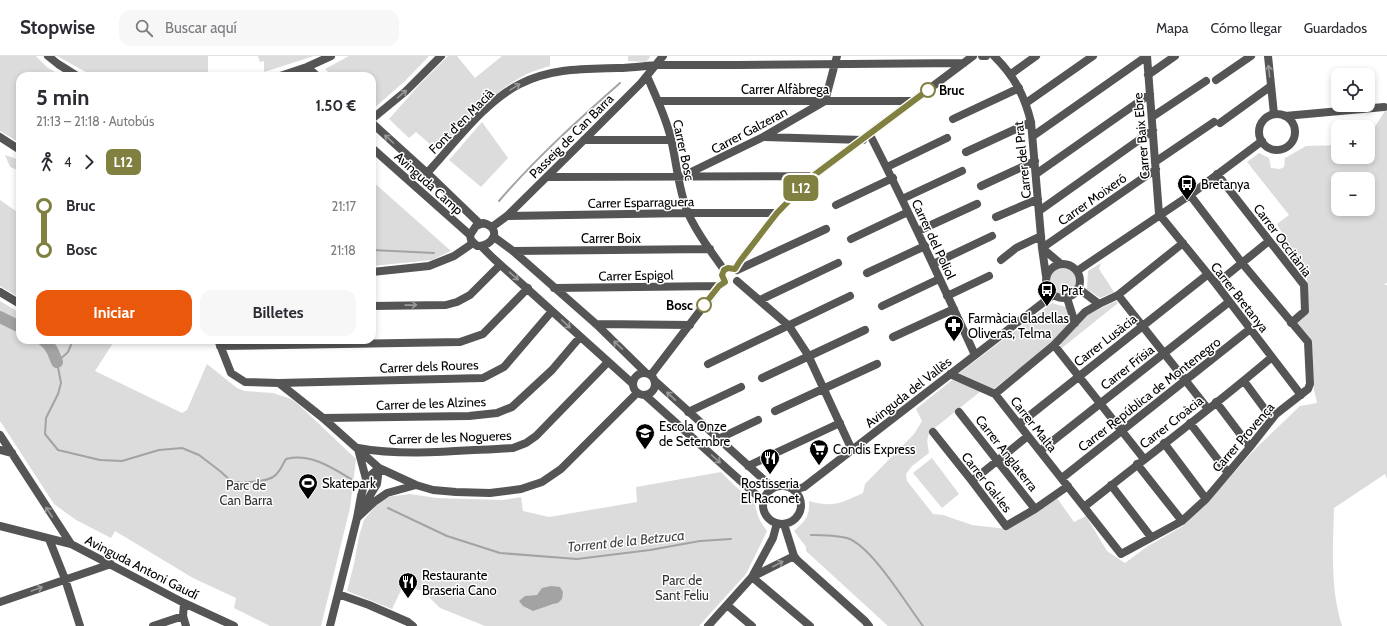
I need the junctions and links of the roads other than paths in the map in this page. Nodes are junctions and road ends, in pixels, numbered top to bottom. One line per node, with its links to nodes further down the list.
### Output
1 (48, 56): 20 (street)
2 (331, 56): 19 (street)
3 (441, 56): 37 (street, one-way to 3)
4 (663, 56): 17 (street, Passeig de Can Barra)
5 (837, 56): 18 (street)
6 (973, 56): 16 (street)
7 (982, 56): 8 (street)
8 (986, 56)
9 (994, 56): 23 (street, Carrer del Prat)
10 (1036, 56): 23 (street)
11 (1092, 56): 34 (street)
12 (1147, 56): 24 (street, Carrer Baix Ebre); 44 (street)
13 (1175, 56): 24 (street)
14 (1251, 56): 26 (street)
15 (1268, 56): 28 (street, one-way to 15)
16 (964, 63): 18 (street, Font d'en Macià); 33 (street)
17 (656, 65): 18 (street, Font d'en Macià); 25 (street, Passeig de Can Barra); 59 (street, Font d'en Macià, one-way to 17)
18 (835, 65): 32 (street)
19 (307, 67): 21 (street); 22 (street)
20 (71, 72)
21 (297, 72)
22 (313, 72)
23 (1011, 74): 29 (street, Carrer del Prat)
24 (1148, 75): 30 (street, Carrer Baix Ebre)
25 (647, 76): 31 (street, Carrer Bosc); 49 (street, Passeig de Can Barra)
26 (1216, 80)
27 (1206, 81): 39 (street)
28 (1271, 86): 36 (street); 56 (street, Carrer Moixeró)
29 (1019, 88): 34 (street, Carrer del Prat); 40 (street)
30 (1150, 94): 39 (street, Carrer Baix Ebre); 60 (street)
31 (658, 101): 32 (street, Carrer Alfàbrega); 50 (street, Carrer Bosc)
32 (825, 101): 33 (street, Carrer Alfàbrega); 46 (street, Carrer Galzeran)
33 (913, 101): 47 (street)
34 (1026, 103): 41 (street, Carrer del Prat)
35 (1384, 107): 38 (street)
36 (1274, 114): 38 (street); 51 (street)
37 (376, 116)
38 (1285, 116): 51 (street)
39 (1152, 117): 43 (street, Carrer Baix Ebre)
40 (954, 119)
41 (1031, 122): 44 (street, Carrer del Prat); 54 (street)
42 (376, 127): 59 (street, Avinguda Camp, one-way to 42)
43 (1153, 130): 56 (street, Carrer Baix Ebre); 72 (street)
44 (1033, 136): 55 (street, Carrer del Prat)
45 (0, 137): 52 (street)
46 (763, 137): 47 (street); 62 (street, Carrer Galzeran)
47 (866, 137): 57 (street, Carrer del Poliol); 63 (street)
48 (947, 138): 57 (street)
49 (584, 140): 50 (street); 64 (street, Passeig de Can Barra)
50 (671, 140): 62 (street, Carrer Bosc)
51 (1262, 141): 61 (street)
52 (16, 147)
53 (376, 152): 83 (street, Avinguda Camp)
54 (966, 152)
55 (1035, 161): 60 (street, Carrer del Prat); 66 (street)
56 (1156, 166): 76 (street, Carrer Baix Ebre); 92 (street, Carrer Moixeró)
57 (887, 167): 65 (street, Carrer del Poliol)
58 (962, 171): 68 (street)
59 (427, 173): 79 (street, Avinguda Camp)
60 (1036, 174): 69 (street, Carrer del Prat)
61 (1218, 174): 67 (street); 88 (street, Carrer Occitània)
62 (680, 176): 63 (street); 64 (street, Carrer Galzeran); 74 (street, Carrer Bosc)
63 (813, 176): 75 (street)
64 (548, 177): 77 (street, Passeig de Can Barra)
65 (893, 178): 68 (street, Carrer del Poliol); 71 (street)
66 (981, 186)
67 (1190, 195): 76 (street); 96 (street, Carrer Provença)
68 (902, 199): 73 (street, Carrer del Poliol)
69 (1038, 199): 72 (street, Carrer del Prat); 78 (street)
70 (977, 204): 82 (street)
71 (836, 205)
72 (1039, 210): 85 (street, Carrer del Prat)
73 (908, 212): 82 (street, Carrer del Poliol); 87 (street)
74 (688, 213): 75 (street, Carrer Esparraguera); 77 (street, Carrer Esparraguera); 93 (street, Carrer Bosc)
75 (777, 213): 102 (street)
76 (1160, 214): 89 (street, Carrer Bretanya); 103 (street)
77 (507, 216): 80 (street, Passeig de Can Barra)
78 (996, 217)
79 (480, 224): 80 (street); 83 (street)
80 (492, 227): 86 (street)
81 (826, 229): 102 (street)
82 (918, 231): 91 (street, Carrer del Poliol)
83 (470, 235): 90 (street)
84 (992, 236): 99 (street)
85 (1041, 236): 92 (street, Carrer del Prat); 95 (street)
86 (494, 237): 90 (street); 94 (street)
87 (851, 239)
88 (1269, 241): 96 (street); 131 (street, Carrer Occitània)
89 (1183, 243): 106 (street, Carrer Bretanya); 118 (street)
90 (477, 245): 98 (street); 104 (street)
91 (925, 246): 99 (street, Carrer del Poliol); 105 (street)
92 (1042, 248): 100 (street); 108 (street, Carrer del Prat)
93 (710, 249): 94 (street, Carrer Boix); 101 (street, Carrer Bosc)
94 (513, 251): 114 (street)
95 (1001, 260)
96 (1242, 262): 112 (street); 131 (street, Carrer Provença)
97 (838, 263): 122 (street)
98 (500, 264): 113 (street, one-way to 113); 126 (street, one-way to 98)
99 (933, 264): 109 (street, Carrer del Poliol)
100 (1062, 264): 103 (street); 108 (street)
101 (724, 270): 102 (street); 111 (street)
102 (736, 270): 110 (street)
103 (1077, 271): 115 (street)
104 (376, 272)
105 (867, 273)
106 (1208, 275): 112 (street, Carrer Bretanya); 135 (street, Carrer Lusàcia)
107 (989, 276): 120 (street)
108 (1046, 276): 117 (street)
109 (940, 279): 120 (street, Carrer del Poliol); 127 (street)
110 (738, 281): 111 (street); 122 (street)
111 (722, 284): 114 (street, Carrer Espigol); 133 (street)
112 (1216, 284): 124 (street, Carrer Bretanya)
113 (528, 288): 129 (street); 140 (street)
114 (554, 288): 132 (street)
115 (1078, 288): 121 (street); 125 (street)
116 (0, 292): 123 (street)
117 (1053, 295): 121 (street); 144 (street, Avinguda del Vallès)
118 (1118, 295): 125 (street); 135 (street)
119 (850, 296): 134 (street)
120 (947, 296): 128 (street, Carrer del Poliol)
121 (1067, 298): 130 (street)
122 (760, 300): 134 (street)
123 (16, 302)
124 (1229, 302): 136 (street, Carrer Bretanya); 143 (street, Carrer Frísia)
125 (1099, 304): 130 (street)
126 (376, 306)
127 (882, 306)
128 (954, 309): 139 (street); 144 (street, Carrer del Poliol)
129 (552, 311): 138 (street, one-way to 138); 156 (street, Carrer dels Roures)
130 (1075, 323): 142 (street)
131 (1291, 323): 163 (street, Carrer Provença)
132 (596, 324): 133 (street); 151 (street, one-way to 132)
133 (690, 325): 151 (street)
134 (789, 326): 145 (street); 148 (street)
135 (1142, 326): 143 (street); 152 (street, Carrer Lusàcia)
136 (1250, 329): 146 (street, Carrer Bretanya); 154 (street, Carrer República de Montenegro)
137 (865, 330): 145 (street)
138 (580, 336): 147 (street); 170 (street, Carrer de les Alzines)
139 (893, 337)
140 (376, 342)
141 (219, 344): 156 (street, Carrer dels Roures)
142 (1054, 345): 152 (street); 161 (street)
143 (1164, 353): 154 (street); 165 (street, Carrer Frísia)
144 (975, 355): 150 (street, Avinguda del Vallès)
145 (809, 357): 153 (street); 159 (street)
146 (1272, 357): 155 (street, Carrer Croàcia); 163 (street, Carrer Bretanya)
147 (608, 362): 157 (street); 183 (street, Carrer de les Nogueres)
148 (708, 364)
149 (877, 364): 159 (street)
150 (950, 374): 161 (street, Carrer Malta); 185 (street, Avinguda del Vallès)
151 (651, 376): 157 (street); 162 (street); 168 (street, one-way to 151)
152 (1078, 376): 165 (street); 175 (street, Carrer Lusàcia)
153 (762, 378)
154 (1185, 380): 166 (street); 176 (street, Carrer República de Montenegro)
155 (1244, 381): 164 (street, Carrer Croàcia); 171 (street)
156 (279, 383): 170 (street)
157 (633, 384): 160 (street)
158 (741, 387): 168 (street)
159 (824, 389): 167 (street); 173 (street)
160 (637, 393): 162 (street); 197 (street)
161 (995, 394): 175 (street, Carrer Malta)
162 (646, 395): 203 (street, one-way to 203)
163 (1301, 395): 171 (street, Carrer Provença)
164 (1216, 402): 166 (street, Carrer Croàcia); 182 (street)
165 (1100, 404): 176 (street); 186 (street, Carrer Frísia)
166 (1208, 409): 174 (street, Carrer Croàcia)
167 (775, 411)
168 (688, 412): 180 (street)
169 (959, 412): 189 (street, Carrer Anglaterra)
170 (323, 418): 183 (street)
171 (1272, 419): 182 (street, Carrer Provença)
172 (758, 420): 180 (street)
173 (840, 423): 185 (street); 191 (street)
174 (1190, 423): 181 (street, Carrer Croàcia); 193 (street)
175 (1018, 424): 179 (street, Carrer Malta)
176 (1122, 430): 188 (street); 194 (street, Carrer República de Montenegro)
177 (932, 432): 196 (street, Carrer Gal·les)
178 (0, 435): 187 (street, Avinguda Antoni Gaudí)
179 (1028, 436): 186 (street, Carrer Malta); 189 (street)
180 (718, 439): 191 (street)
181 (1164, 443): 188 (street, Carrer Croàcia); 202 (street)
182 (1250, 447): 193 (street, Carrer Provença)
183 (358, 449): 192 (street); 195 (street)
184 (0, 450): 187 (street)
185 (852, 450): 201 (street, Avinguda del Vallès)
186 (1040, 451): 194 (street, Carrer Malta)
187 (12, 453): 212 (street, Avinguda Antoni Gaudí, one-way to 187)
188 (1144, 459): 190 (street, Carrer Croàcia)
189 (997, 461): 196 (street); 205 (street, Carrer Anglaterra)
190 (1137, 464): 198 (street, Carrer Croàcia); 207 (street)
191 (748, 466): 200 (street)
192 (379, 468): 195 (street); 197 (street); 206 (street)
193 (1228, 473): 202 (street, Carrer Provença)
194 (1062, 478): 199 (street, Carrer Malta)
195 (366, 479): 206 (street)
196 (972, 481): 205 (street, Carrer Gal·les)
197 (416, 485): 206 (street)
198 (1111, 485): 204 (street, Carrer Croàcia); 210 (street)
199 (1068, 486): 204 (street, Carrer Malta); 205 (street, Carrer Gal·les)
200 (772, 488): 201 (street); 203 (street)
201 (794, 490): 208 (street)
202 (1206, 499): 207 (street, Carrer Provença)
203 (763, 501): 208 (street)
204 (1084, 507): 213 (street, Carrer Malta)
205 (1035, 509)
206 (357, 518): 218 (street)
207 (1182, 521): 210 (street, Carrer Provença)
208 (781, 524): 214 (street); 216 (street)
209 (0, 526): 211 (street)
210 (1151, 537): 213 (street, Carrer Provença)
211 (49, 539): 212 (street); 217 (street)
212 (70, 544): 215 (street, Avinguda Antoni Gaudí)
213 (1121, 554)
214 (794, 556): 216 (street, one-way to 214); 232 (street)
215 (111, 564): 217 (street); 220 (street, Avinguda Antoni Gaudí)
216 (752, 577): 221 (street); 231 (street)
217 (65, 578): 219 (street, one-way to 217); 223 (street)
218 (338, 594): 227 (street); 228 (street)
219 (0, 602)
220 (184, 602): 222 (street); 226 (street, Avinguda Antoni Gaudí)
221 (727, 605): 229 (street); 230 (street)
222 (183, 616): 224 (street); 225 (street)
223 (80, 626)
224 (154, 626)
225 (186, 626)
226 (234, 626)
227 (330, 626)
228 (413, 626)
229 (708, 626)
230 (752, 626)
231 (810, 626)
232 (869, 626)

